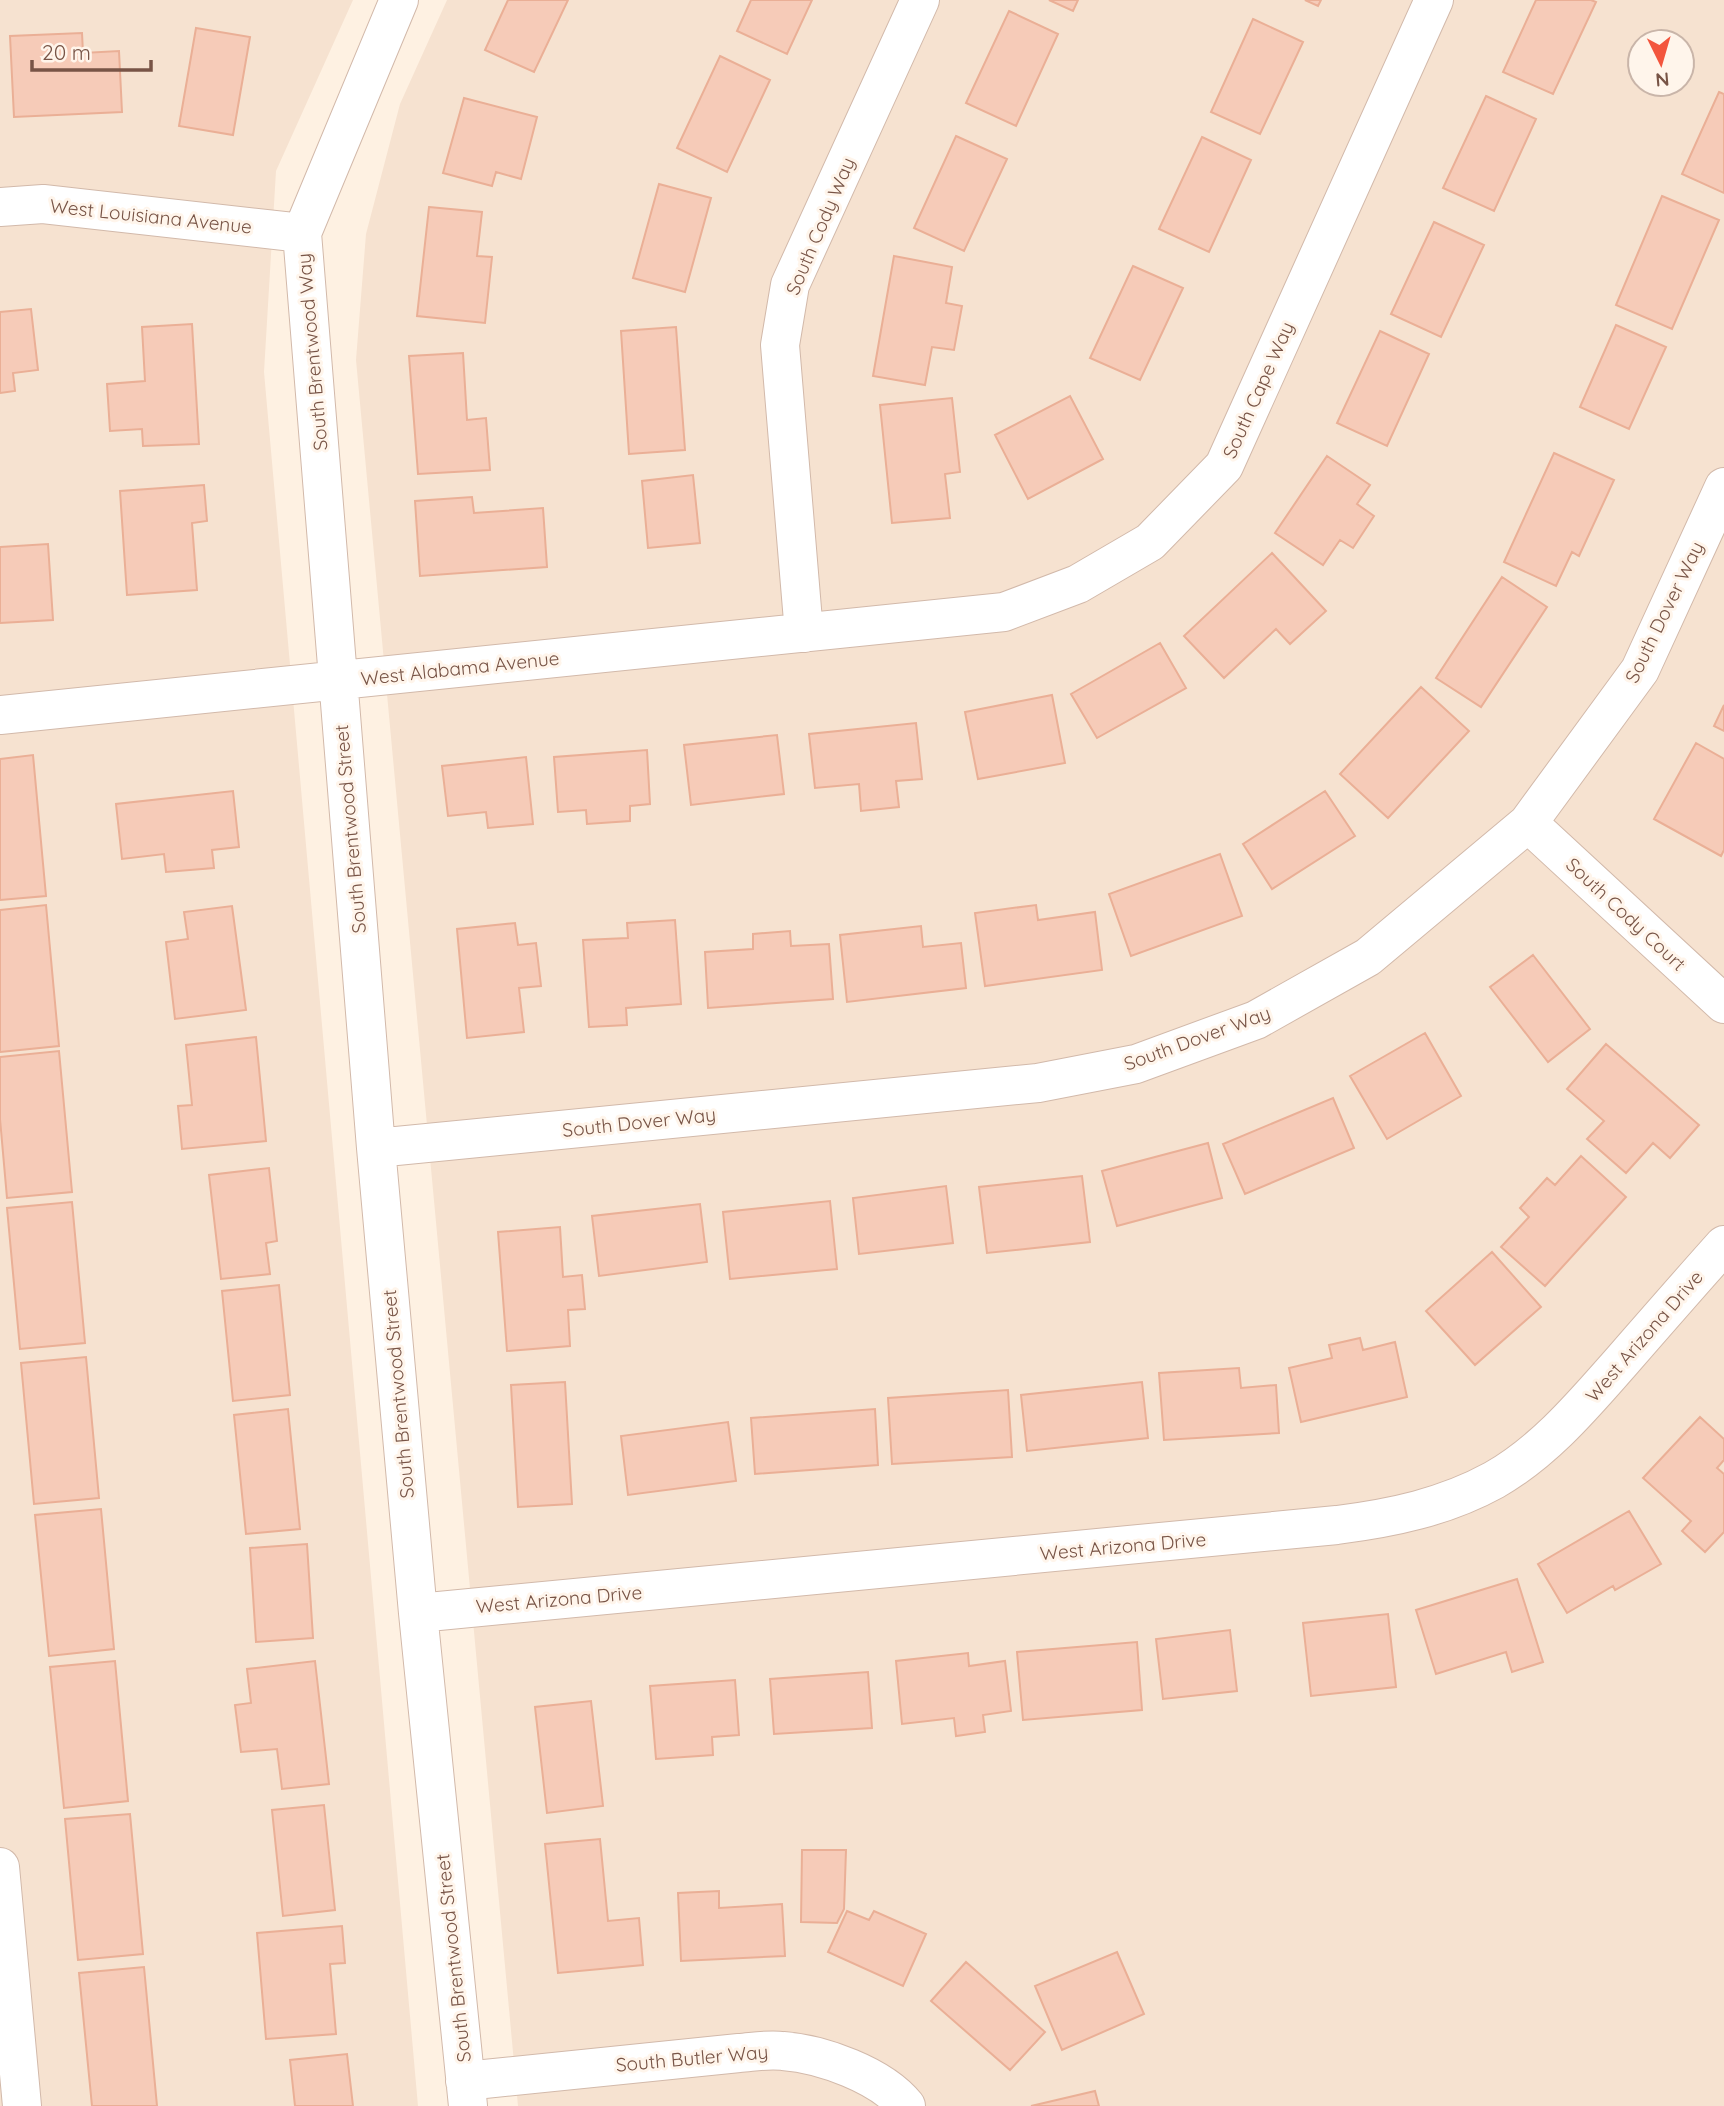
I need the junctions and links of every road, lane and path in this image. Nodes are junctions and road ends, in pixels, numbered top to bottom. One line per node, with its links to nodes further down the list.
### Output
1 (398, 0): 5 (street, South Brentwood Way)
2 (920, 0): 7 (street, South Cody Way)
3 (1434, 0): 7 (street, South Cape Way)
4 (0, 207): 5 (street, West Louisiana Avenue)
5 (302, 233): 8 (street, South Brentwood Way)
6 (1724, 487): 10 (street, South Dover Way)
7 (804, 633): 8 (street, West Alabama Avenue)
8 (338, 681): 9 (street, West Alabama Avenue); 12 (street, South Brentwood Street)
9 (0, 715)
10 (1528, 823): 11 (street, South Cody Court); 12 (street, South Dover Way)
11 (1724, 1004)
12 (376, 1148): 14 (street, South Brentwood Street)
13 (1724, 1245): 14 (street, West Arizona Drive)
14 (418, 1613): 16 (street, South Brentwood Street)
15 (0, 1867): 17 (street)
16 (466, 2094): 18 (street, South Butler Way)
17 (22, 2106)
18 (906, 2106)

